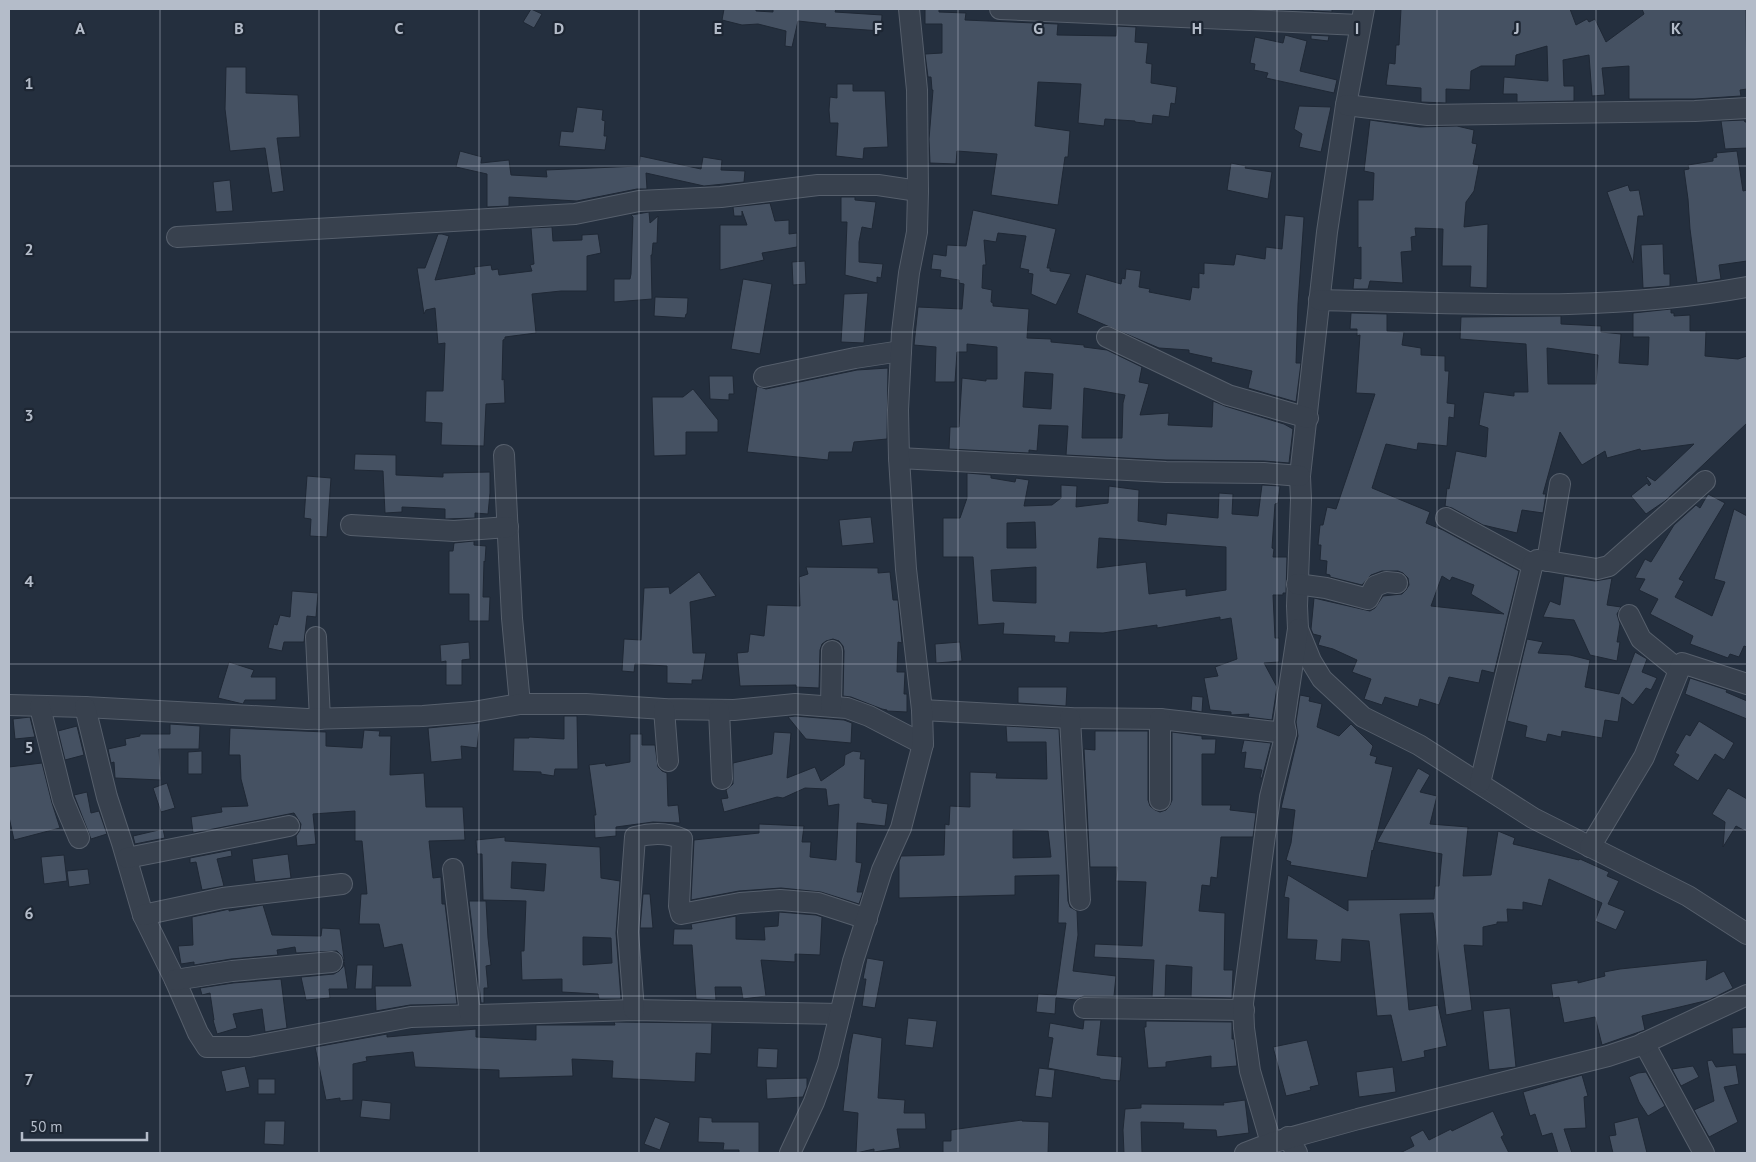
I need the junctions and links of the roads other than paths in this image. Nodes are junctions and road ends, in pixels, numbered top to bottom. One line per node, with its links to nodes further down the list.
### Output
1 (909, 9): 6 (street)
2 (1000, 9): 3 (street)
3 (1362, 17): 4 (street)
4 (1346, 105): 5 (street); 9 (street)
5 (1747, 108)
6 (918, 191): 7 (street); 11 (street)
7 (177, 237)
8 (1747, 287): 9 (street)
9 (1319, 300): 13 (street)
10 (1107, 337): 13 (street)
11 (901, 351): 12 (street); 15 (street)
12 (764, 377)
13 (1308, 418): 16 (street)
14 (504, 455): 21 (street)
15 (899, 458): 16 (street); 38 (street)
16 (1300, 476): 24 (street)
17 (1705, 482): 22 (street)
18 (1560, 484): 22 (street)
19 (1446, 518): 22 (street)
20 (351, 525): 21 (street)
21 (508, 527): 31 (street)
22 (1540, 563): 46 (street)
23 (1397, 583): 24 (street)
24 (1297, 584): 26 (street)
25 (1629, 615): 29 (street)
26 (1298, 629): 42 (street); 46 (street)
27 (316, 637): 40 (street)
28 (832, 651): 33 (street)
29 (1678, 670): 30 (street); 50 (street)
30 (1747, 684)
31 (520, 704): 36 (street); 40 (street)
32 (9, 705): 34 (street)
33 (831, 706): 37 (street); 43 (street)
34 (40, 707): 35 (street); 49 (street)
35 (85, 707): 40 (street); 51 (street)
36 (664, 709): 37 (street); 44 (street)
37 (719, 710): 45 (street)
38 (922, 710): 39 (street); 43 (street)
39 (1070, 718): 41 (street); 54 (street)
40 (320, 719)
41 (1160, 719): 42 (street); 47 (street)
42 (1286, 733): 63 (street)
43 (923, 744): 56 (street)
44 (668, 761)
45 (722, 779)
46 (1480, 783): 50 (street)
47 (1160, 800)
48 (289, 826): 51 (street)
49 (79, 838)
50 (1590, 847): 57 (street)
51 (127, 858): 55 (street)
52 (453, 869): 64 (street)
53 (342, 884): 55 (street)
54 (1080, 900)
55 (143, 915): 59 (street)
56 (867, 919): 62 (street); 65 (street)
57 (1747, 934)
58 (332, 962): 59 (street)
59 (175, 980): 64 (street)
60 (1747, 995): 66 (street)
61 (1084, 1008): 63 (street)
62 (634, 1010): 64 (street); 65 (street)
63 (1244, 1010): 67 (street)
64 (470, 1014)
65 (840, 1014): 68 (street)
66 (1644, 1043): 67 (street); 70 (street)
67 (1285, 1144): 69 (street)
68 (790, 1153)
69 (1245, 1153)
70 (1704, 1153)

